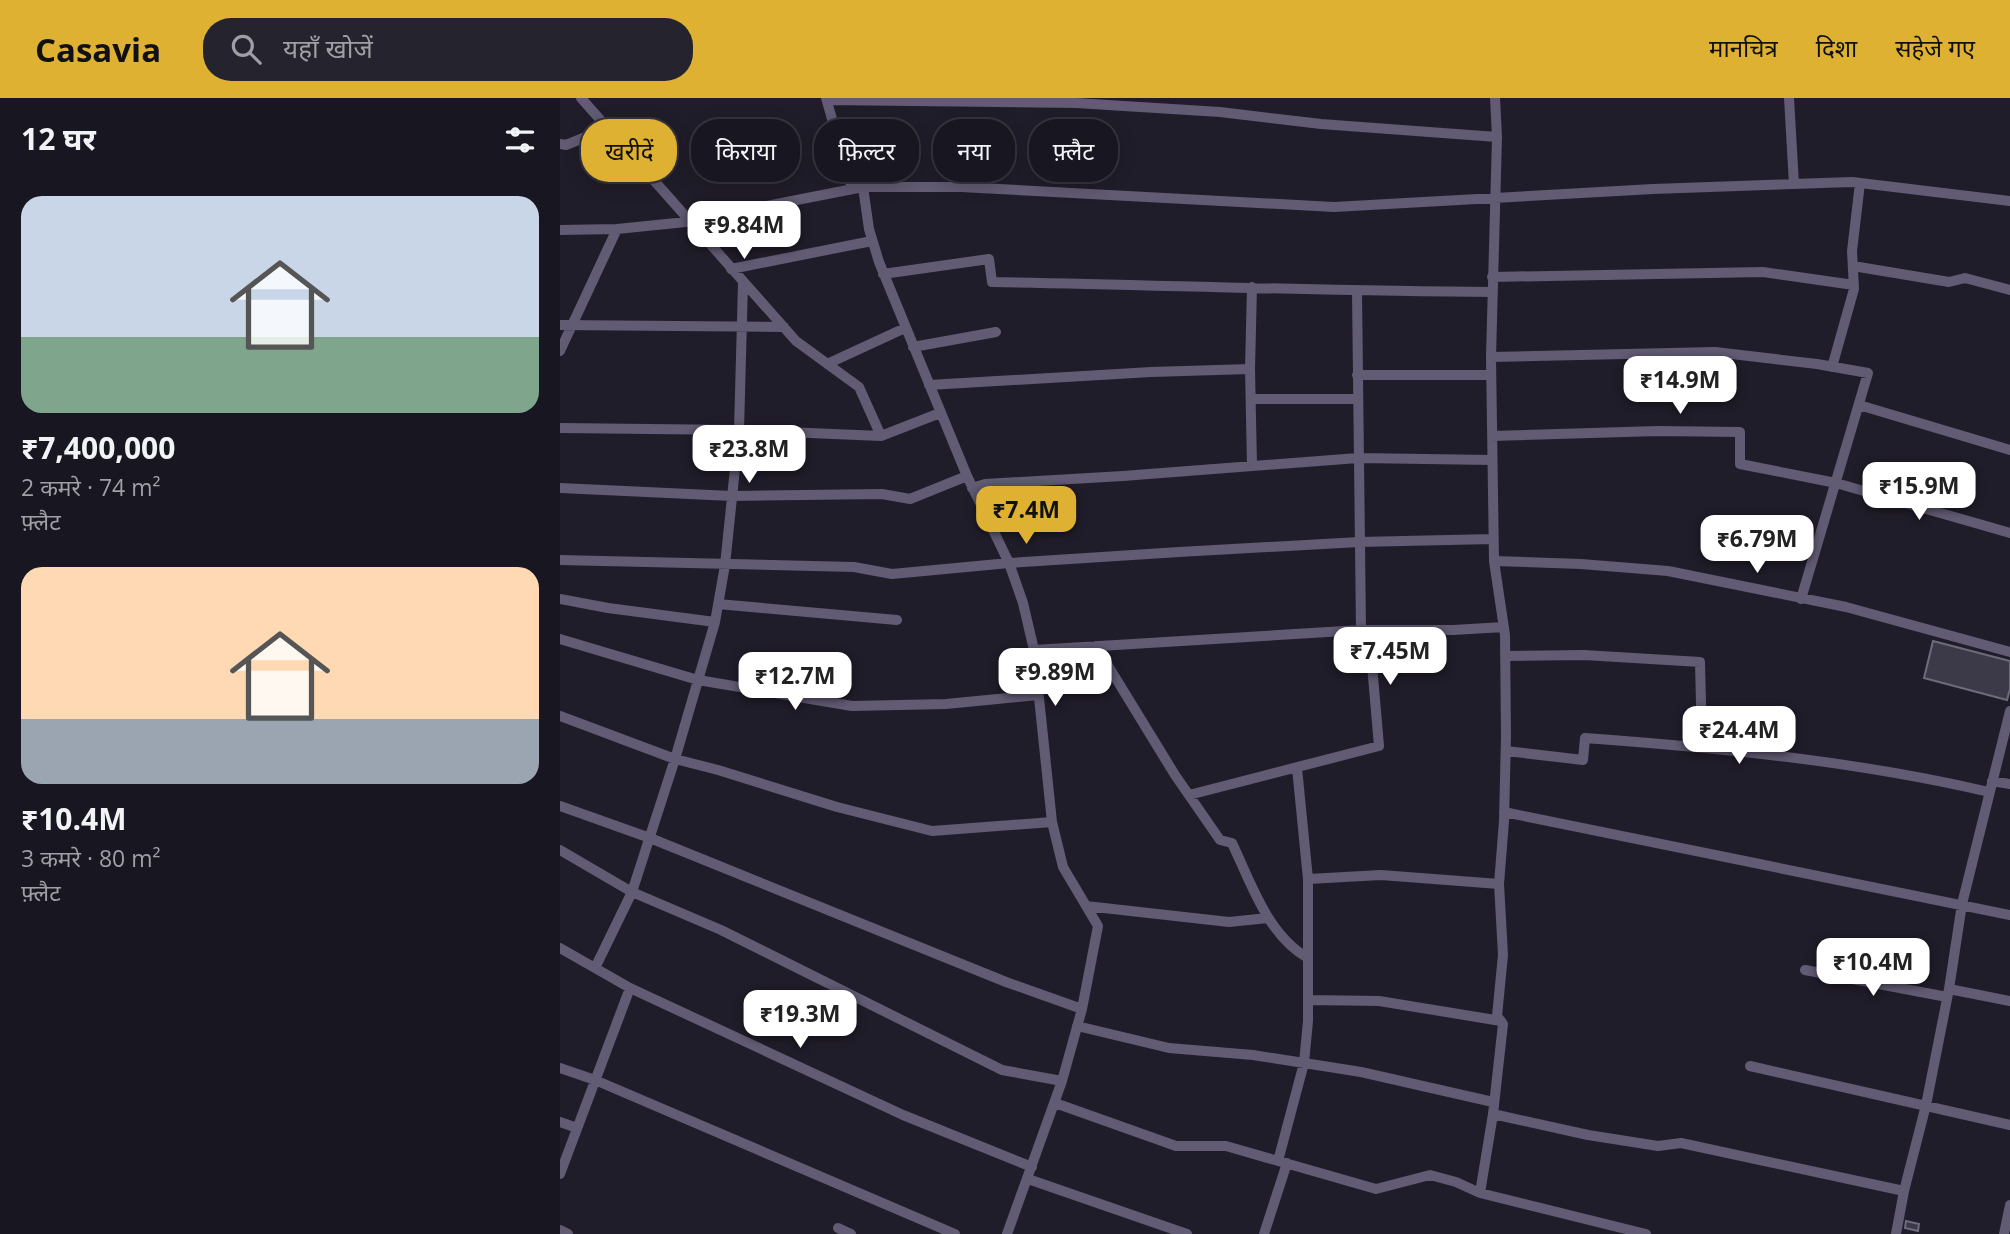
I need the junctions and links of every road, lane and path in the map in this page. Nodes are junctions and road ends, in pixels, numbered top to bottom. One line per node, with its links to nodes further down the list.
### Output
1 (581, 98): 5 (street)
2 (1495, 98): 6 (street)
3 (1789, 98): 11 (street)
4 (826, 99): 6 (street); 12 (street)
5 (600, 119)
6 (1497, 137): 13 (street)
7 (581, 139): 8 (street)
8 (560, 144)
9 (657, 182): 15 (street)
10 (1860, 183): 11 (street); 14 (street); 19 (street)
11 (1794, 184): 13 (street)
12 (858, 188): 13 (street); 15 (street); 18 (street)
13 (1493, 198): 22 (street)
14 (2010, 201)
15 (692, 221): 16 (street); 20 (street)
16 (617, 229): 17 (street); 30 (street)
17 (560, 230)
18 (872, 241): 20 (street); 21 (street)
19 (1853, 266): 24 (street); 26 (street)
20 (731, 269): 23 (street)
21 (883, 274): 25 (street); 33 (street)
22 (1492, 277): 24 (street); 28 (street)
23 (743, 283): 31 (street); 32 (street)
24 (1854, 285): 39 (street)
25 (1252, 287): 27 (street); 40 (street)
26 (2010, 290)
27 (1357, 292): 28 (street); 41 (street)
28 (1492, 292): 37 (street)
29 (560, 326): 30 (street)
30 (572, 326): 31 (street); 36 (street)
31 (742, 326): 32 (street); 49 (street)
32 (784, 327): 38 (street)
33 (905, 328): 35 (street); 38 (street)
34 (996, 332): 35 (street)
35 (913, 347): 43 (street)
36 (560, 351)
37 (1491, 356): 39 (street); 42 (street)
38 (827, 364): 50 (street)
39 (1832, 367): 46 (street)
40 (1250, 369): 43 (street); 44 (street)
41 (1357, 374): 42 (street); 45 (street)
42 (1491, 375): 51 (street)
43 (929, 385): 47 (street)
44 (1251, 399): 45 (street); 55 (street)
45 (1357, 399): 53 (street)
46 (1859, 405): 52 (street); 57 (street)
47 (940, 413): 50 (street); 56 (street)
48 (560, 428): 49 (street)
49 (739, 430): 50 (street); 60 (street)
50 (881, 436)
51 (1492, 436): 54 (street); 57 (street)
52 (2010, 450)
53 (1358, 458): 54 (street); 55 (street); 63 (street)
54 (1492, 460): 62 (street)
55 (1252, 466): 59 (street)
56 (967, 476): 59 (street); 60 (street)
57 (1836, 483): 61 (street); 69 (street)
58 (560, 488): 60 (street)
59 (972, 488): 66 (street)
60 (732, 496): 67 (street)
61 (2010, 533)
62 (1493, 539): 63 (street); 65 (street)
63 (1359, 542): 66 (street); 74 (street)
64 (560, 561): 67 (street)
65 (1493, 561): 69 (street); 73 (street)
66 (1009, 563): 67 (street); 77 (street)
67 (725, 565): 70 (street)
68 (560, 599): 72 (street)
69 (1801, 599): 78 (street)
70 (718, 604): 71 (street); 72 (street)
71 (897, 620)
72 (715, 622): 80 (street)
73 (1504, 627): 74 (street); 79 (street)
74 (1365, 630): 76 (street); 87 (street)
75 (560, 639): 80 (street)
76 (1097, 646): 77 (street); 91 (street)
77 (1034, 650): 81 (street)
78 (2010, 652)
79 (1506, 656): 84 (street); 85 (street)
80 (698, 680): 81 (street); 86 (street)
81 (1038, 695): 94 (street)
82 (2010, 711): 88 (street)
83 (560, 716): 86 (street)
84 (1702, 746): 85 (street); 90 (street)
85 (1506, 751): 93 (street)
86 (675, 759): 94 (street); 95 (street)
87 (1297, 768): 91 (street); 97 (street)
88 (1992, 781): 89 (street); 90 (street)
89 (2010, 784)
90 (1989, 792): 100 (street)
91 (1189, 795): 103 (street)
92 (560, 806): 95 (street)
93 (1504, 812): 98 (street); 100 (street)
94 (1052, 822): 101 (street)
95 (650, 838): 99 (street); 112 (street)
96 (560, 850): 99 (street)
97 (1308, 880): 98 (street); 105 (street)
98 (1499, 884): 113 (street)
99 (632, 892): 106 (street); 119 (street)
100 (1962, 904): 102 (street); 109 (street)
101 (1086, 906): 103 (street); 112 (street)
102 (2010, 915)
103 (1268, 918): 105 (street)
104 (560, 948): 106 (street)
105 (1308, 958): 110 (street)
106 (596, 968): 108 (street)
107 (1805, 970): 109 (street)
108 (630, 988): 118 (street); 128 (street)
109 (1948, 993): 111 (street); 122 (street)
110 (1308, 1000): 113 (street); 115 (street)
111 (2010, 1001)
112 (1082, 1009): 114 (street)
113 (1501, 1021): 120 (street)
114 (1077, 1026): 115 (street); 119 (street)
115 (1304, 1063): 120 (street); 127 (street)
116 (1750, 1066): 122 (street)
117 (560, 1068): 118 (street)
118 (595, 1080): 126 (street); 139 (street)
119 (1062, 1081): 121 (street)
120 (1493, 1102): 123 (street)
121 (1055, 1103): 127 (street); 128 (street)
122 (1926, 1105): 125 (street); 131 (street)
123 (1493, 1114): 131 (street); 132 (street)
124 (560, 1122): 126 (street)
125 (2010, 1125)
126 (577, 1128): 129 (street)
127 (1282, 1162): 132 (street); 141 (street)
128 (1032, 1167): 130 (street)
129 (560, 1174)
130 (1028, 1179): 136 (street); 140 (street)
131 (1905, 1191): 143 (street)
132 (1480, 1193): 142 (street)
133 (2010, 1205): 144 (street)
134 (838, 1228): 138 (street)
135 (560, 1230): 137 (street)
136 (1009, 1233)
137 (568, 1234)
138 (850, 1234)
139 (955, 1234)
140 (1187, 1234)
141 (1265, 1234)
142 (1646, 1234)
143 (1896, 1234)
144 (2004, 1234)

